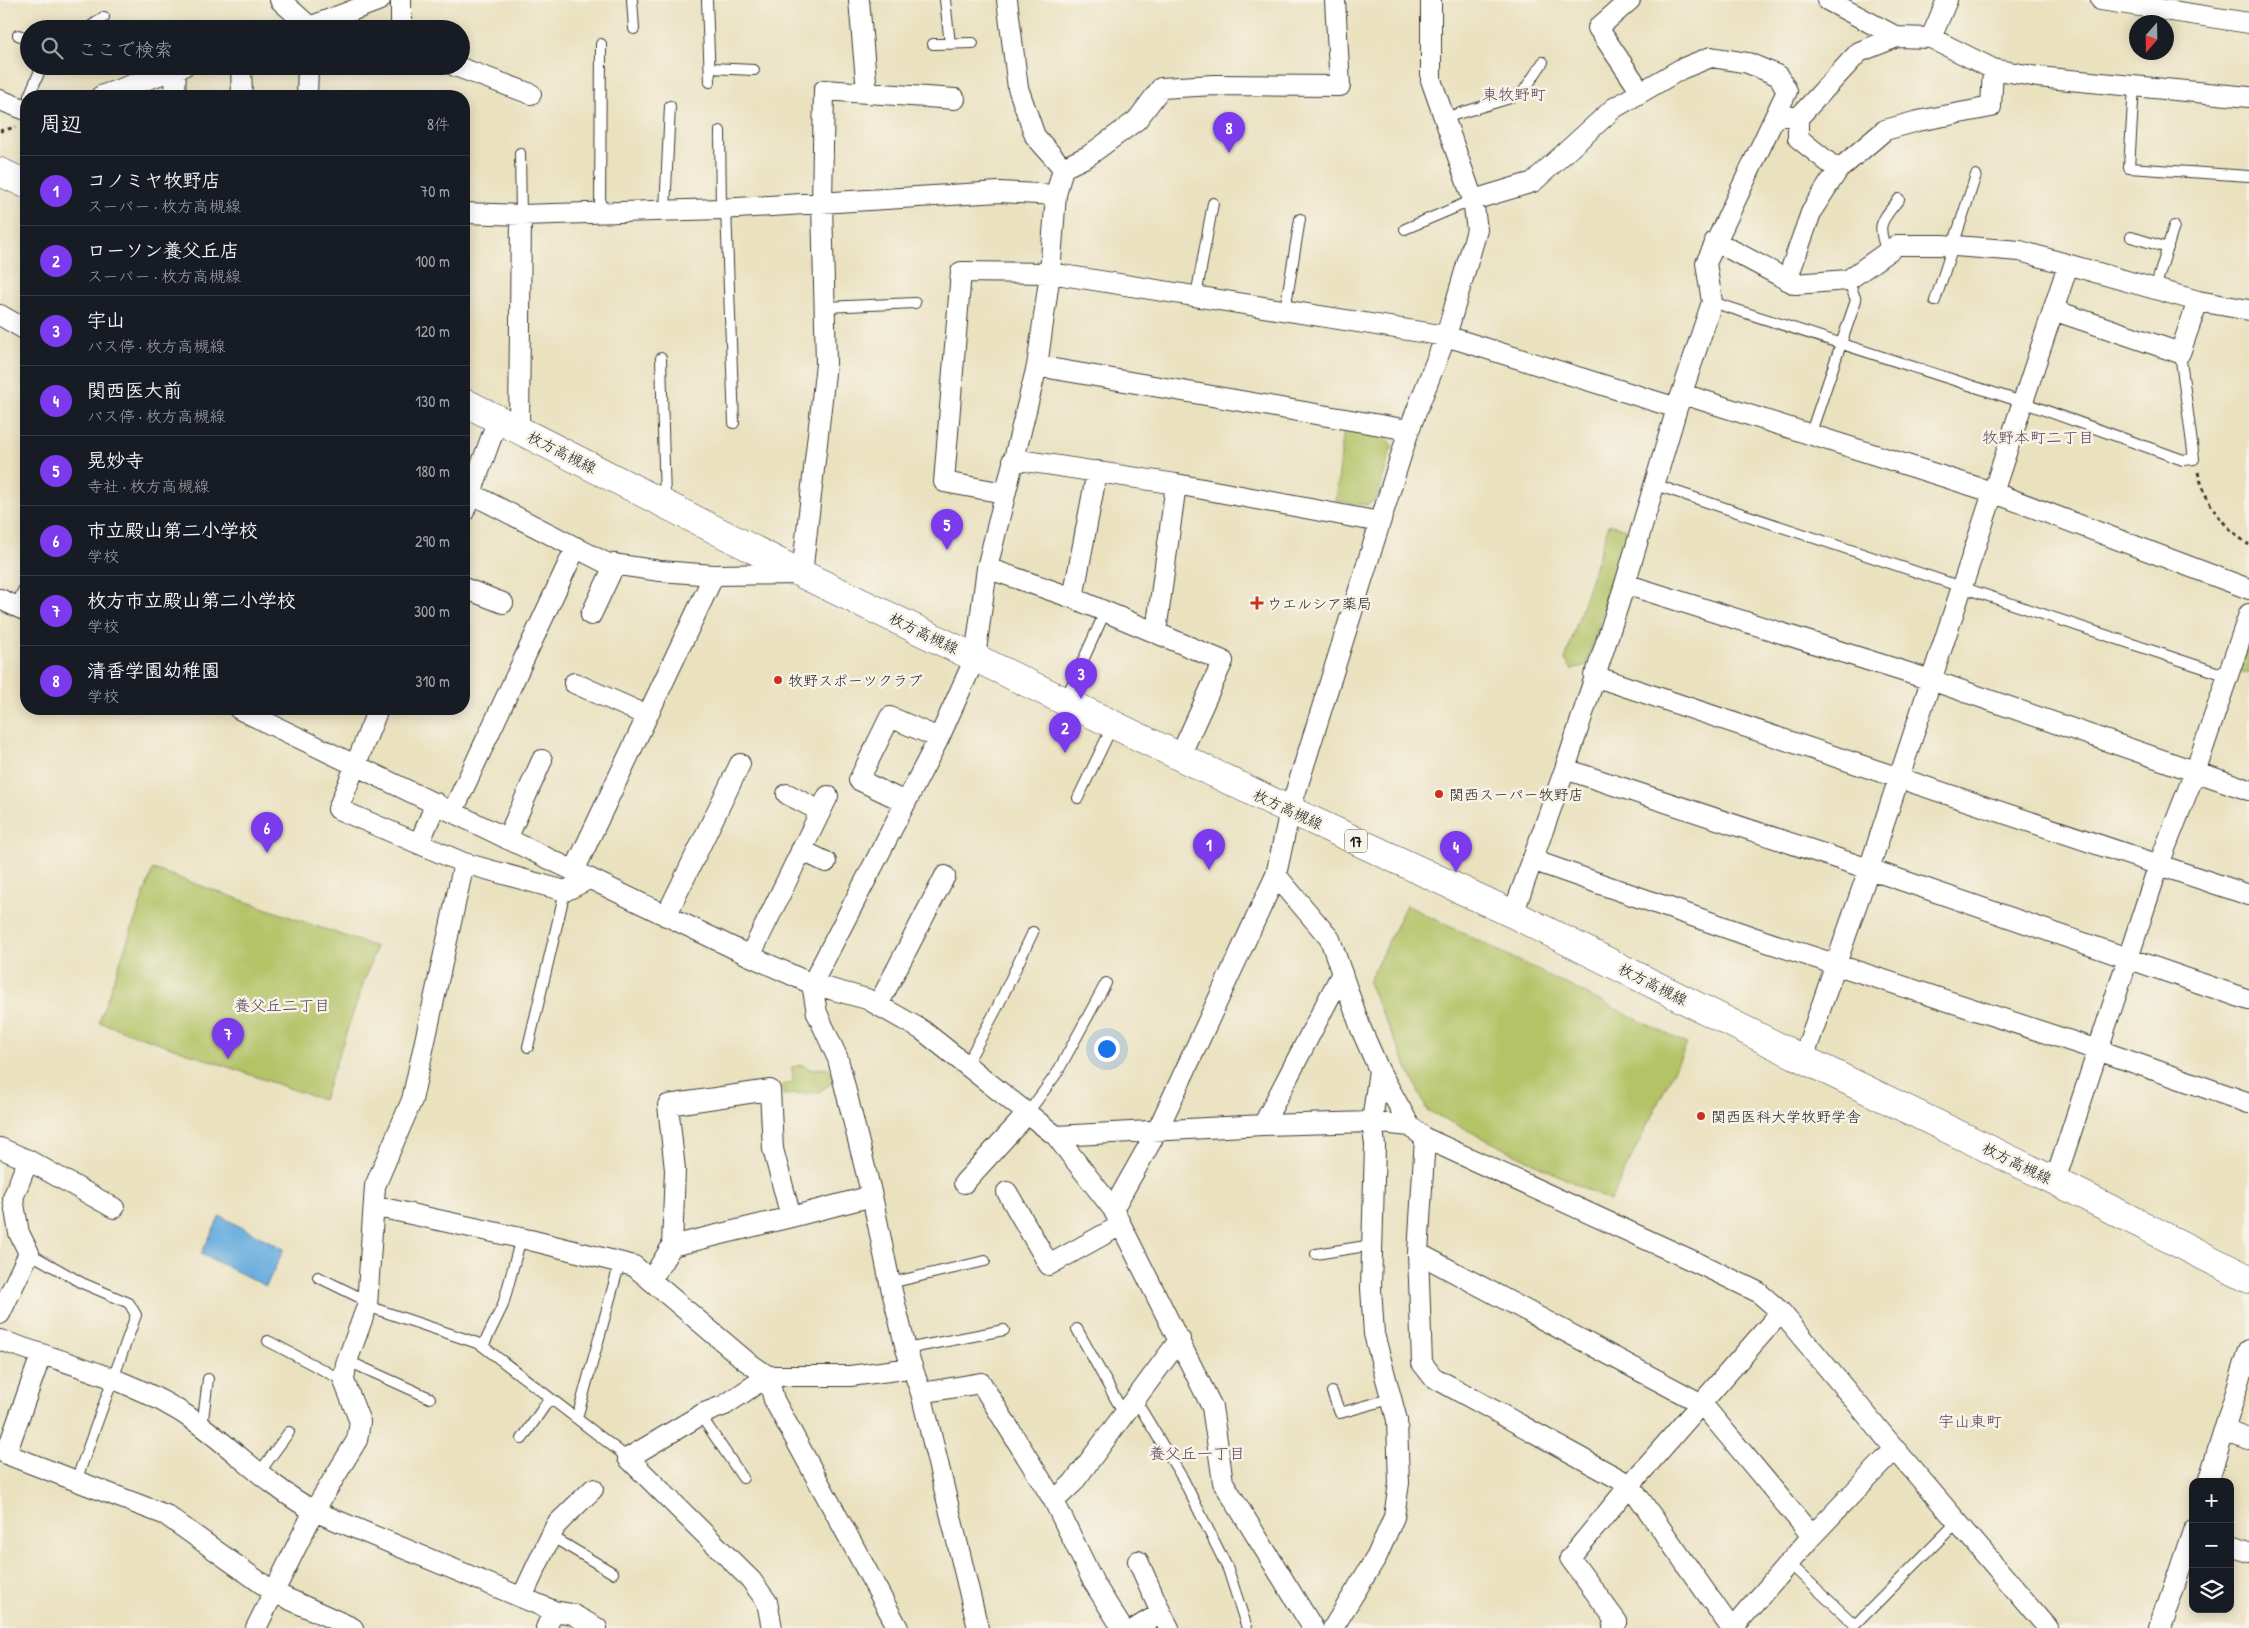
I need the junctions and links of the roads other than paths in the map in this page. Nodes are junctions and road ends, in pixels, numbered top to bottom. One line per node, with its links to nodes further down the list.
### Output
1 (280, 0): 17 (street)
2 (380, 0): 18 (street)
3 (401, 0): 19 (street)
4 (632, 0): 21 (lane)
5 (707, 0): 29 (lane)
6 (859, 0): 45 (street)
7 (945, 0): 27 (lane)
8 (1007, 0): 58 (street)
9 (1335, 0): 58 (street)
10 (1431, 0): 54 (street)
11 (1630, 0): 46 (street)
12 (1826, 0): 22 (street)
13 (1947, 0): 23 (street)
14 (2101, 0): 20 (street)
15 (104, 17): 16 (lane)
16 (100, 20)
17 (300, 20)
18 (329, 20)
19 (401, 20)
20 (2249, 23)
21 (634, 29)
22 (1897, 37): 23 (street); 55 (street)
23 (1931, 38): 30 (street)
24 (973, 43): 27 (lane)
25 (601, 44): 71 (lane)
26 (933, 44): 27 (lane)
27 (950, 44)
28 (1544, 62): 54 (lane)
29 (710, 68): 31 (lane); 38 (lane)
30 (1993, 69): 39 (street); 59 (street)
31 (754, 70)
32 (470, 72): 47 (street)
33 (38, 75): 40 (lane)
34 (158, 75): 41 (street)
35 (179, 75): 42 (street)
36 (241, 75): 43 (street)
37 (308, 75): 44 (street)
38 (710, 82)
39 (2134, 86): 48 (street); 62 (lane)
40 (32, 90)
41 (117, 90)
42 (176, 90)
43 (242, 90)
44 (307, 90)
45 (867, 92): 49 (street); 68 (street)
46 (1641, 92): 53 (street); 66 (street)
47 (531, 94)
48 (2249, 97)
49 (954, 98)
50 (0, 100): 51 (street)
51 (20, 104)
52 (670, 106): 70 (lane)
53 (1777, 114): 55 (street); 78 (street)
54 (1444, 118): 66 (street)
55 (1798, 118): 59 (street)
56 (720, 131): 69 (lane)
57 (520, 152): 73 (lane)
58 (1063, 168): 64 (street)
59 (1838, 170): 84 (street)
60 (0, 172): 63 (main road)
61 (1976, 175): 79 (lane)
62 (2249, 176)
63 (20, 181)
64 (1056, 195): 68 (street); 83 (street)
65 (1899, 199): 81 (lane)
66 (1473, 200): 76 (lane); 98 (street)
67 (1213, 203): 87 (lane)
68 (822, 204): 69 (street); 92 (street)
69 (723, 209): 70 (street); 106 (lane)
70 (665, 210): 71 (street)
71 (600, 211): 73 (street)
72 (470, 213): 73 (street)
73 (521, 215): 107 (street)
74 (1300, 218): 93 (lane)
75 (2174, 226): 80 (lane)
76 (1405, 229)
77 (2131, 237): 80 (lane)
78 (1715, 242): 84 (street); 90 (street)
79 (1952, 246): 81 (street); 82 (street); 88 (lane)
80 (2168, 248): 86 (lane)
81 (1887, 252): 85 (street)
82 (2068, 265): 86 (street); 94 (street)
83 (1050, 273): 87 (street); 102 (street); 117 (street)
84 (1787, 280): 85 (street)
85 (1848, 280): 99 (lane)
86 (2156, 289): 89 (street)
87 (1196, 296): 93 (street)
88 (1935, 301)
89 (2198, 301): 95 (street); 100 (street)
90 (1712, 302): 99 (lane); 103 (street)
91 (915, 303): 92 (lane)
92 (825, 307): 123 (street)
93 (1286, 310): 98 (street)
94 (2053, 310): 100 (street); 104 (street)
95 (2249, 310)
96 (0, 315): 97 (street)
97 (20, 327)
98 (1446, 336): 103 (street); 108 (street)
99 (1841, 344): 104 (lane); 109 (lane)
100 (2180, 353): 104 (lane)
101 (661, 358): 118 (lane)
102 (1037, 366): 108 (street); 110 (street)
103 (1680, 401): 109 (street); 113 (street)
104 (2022, 402): 116 (street)
105 (470, 405): 107 (main road, 枚方高槻線 / 17)
106 (734, 423)
107 (508, 424): 114 (street); 118 (main road, 枚方高槻線 / 17)
108 (1409, 430): 119 (street)
109 (1810, 435): 116 (street)
110 (1013, 459): 111 (street); 117 (street)
111 (1097, 471): 112 (street); 129 (street)
112 (1176, 484): 119 (street); 134 (street)
113 (1656, 485): 125 (street); 126 (lane)
114 (470, 488)
115 (470, 492): 120 (street)
116 (1992, 492): 126 (street); 127 (street)
117 (1004, 493): 122 (street)
118 (665, 504): 123 (main road, 枚方高槻線 / 17)
119 (1380, 522): 158 (street)
120 (576, 548): 121 (street); 157 (street)
121 (615, 564): 124 (street); 133 (street)
122 (986, 568): 129 (street); 135 (street)
123 (802, 574): 124 (street); 135 (main road, 枚方高槻線 / 17)
124 (714, 575): 143 (street)
125 (1625, 584): 136 (street); 138 (street)
126 (1961, 588): 137 (lane); 138 (street)
127 (2249, 589)
128 (470, 590): 130 (street)
129 (1073, 598): 131 (street)
130 (503, 603)
131 (1104, 612): 134 (street); 140 (lane)
132 (2249, 614): 137 (street)
133 (591, 615)
134 (1156, 632): 146 (street)
135 (975, 658): 140 (main road, 枚方高槻線 / 17); 145 (street)
136 (1594, 676): 150 (street); 152 (street)
137 (2228, 676): 151 (street)
138 (1931, 680): 151 (street); 152 (street)
139 (574, 683): 143 (street)
140 (1064, 701): 144 (main road, 枚方高槻線 / 17)
141 (255, 715): 148 (street)
142 (375, 715): 148 (street)
143 (646, 715): 167 (street)
144 (1113, 725): 146 (main road, 枚方高槻線 / 17); 155 (lane)
145 (939, 738): 156 (street); 156 (street)
146 (1180, 756): 158 (main road, 枚方高槻線 / 17)
147 (542, 760): 159 (street)
148 (355, 763): 157 (street); 160 (street)
149 (740, 764): 173 (street)
150 (1565, 769): 162 (street); 166 (street)
151 (2195, 772): 153 (street); 165 (street)
152 (1899, 777): 165 (street); 166 (street)
153 (2249, 790)
154 (787, 794): 161 (street)
155 (1078, 798)
156 (906, 802): 180 (street)
157 (445, 807): 159 (street); 160 (street)
158 (1290, 810): 168 (street); 172 (main road, 枚方高槻線 / 17)
159 (508, 839): 167 (street)
160 (419, 844): 163 (street)
161 (801, 850): 164 (street); 175 (street)
162 (1532, 860): 172 (street); 177 (street)
163 (464, 862): 170 (street); 201 (street)
164 (826, 862)
165 (2159, 864): 171 (street); 176 (street)
166 (1869, 869): 176 (street); 177 (street)
167 (581, 875): 170 (street); 173 (street)
168 (1276, 875): 178 (street); 192 (street)
169 (945, 876): 182 (street)
170 (565, 891): 183 (lane)
171 (2249, 895)
172 (1514, 914): 185 (main road, 枚方高槻線 / 17)
173 (666, 916): 175 (street)
174 (1032, 932): 186 (lane)
175 (750, 956): 180 (street)
176 (2129, 960): 181 (street); 184 (street)
177 (1836, 963): 184 (street); 185 (street)
178 (1342, 972): 187 (street); 191 (street)
179 (1106, 983): 189 (lane)
180 (812, 984): 182 (street); 200 (street)
181 (2249, 1000)
182 (878, 1006): 186 (street)
183 (528, 1047)
184 (2098, 1050): 188 (street); 197 (street)
185 (1803, 1059): 197 (main road, 枚方高槻線 / 17)
186 (966, 1065): 189 (street)
187 (1379, 1070): 190 (street); 193 (street)
188 (2249, 1103)
189 (1027, 1114): 194 (street); 198 (street)
190 (1372, 1122): 191 (street); 193 (street); 207 (street)
191 (1263, 1125): 192 (street)
192 (1157, 1131): 194 (street); 204 (street)
193 (1418, 1132): 209 (street); 218 (street)
194 (1056, 1136): 204 (street)
195 (0, 1148): 196 (street)
196 (28, 1160): 202 (street); 208 (street)
197 (2056, 1181): 215 (main road, 枚方高槻線 / 17)
198 (964, 1184)
199 (1007, 1192): 204 (street)
200 (872, 1196): 203 (street); 216 (street)
201 (374, 1206): 205 (street); 217 (street)
202 (114, 1208)
203 (792, 1217): 206 (street); 206 (street)
204 (1117, 1217): 222 (street)
205 (521, 1238): 212 (street); 225 (lane)
206 (672, 1246): 214 (street)
207 (1372, 1246): 210 (lane); 239 (street)
208 (29, 1253): 219 (street); 233 (lane)
209 (1418, 1253): 240 (street); 255 (street)
210 (1316, 1254)
211 (985, 1261): 216 (lane)
212 (620, 1262): 214 (street); 243 (lane)
213 (318, 1277): 217 (lane)
214 (651, 1280): 231 (street)
215 (2249, 1280)
216 (890, 1283): 226 (street)
217 (367, 1304): 225 (lane); 229 (street)
218 (1781, 1312): 240 (street); 249 (street)
219 (0, 1314)
220 (1077, 1329): 241 (lane)
221 (1004, 1330): 226 (lane)
222 (1180, 1339): 241 (street); 282 (street)
223 (0, 1340): 228 (street)
224 (268, 1342): 234 (lane)
225 (483, 1346): 238 (lane)
226 (906, 1349): 230 (street)
227 (2249, 1350): 245 (street)
228 (41, 1355): 233 (street); 254 (street)
229 (348, 1361): 234 (street); 237 (lane)
230 (912, 1368): 231 (street); 236 (street)
231 (768, 1376): 242 (street); 278 (street)
232 (208, 1378): 244 (lane)
233 (113, 1381): 244 (street); 254 (lane)
234 (344, 1381): 258 (street)
235 (1332, 1392): 239 (lane)
236 (921, 1393): 257 (street); 279 (street)
237 (430, 1398)
238 (550, 1398): 243 (lane); 247 (lane)
239 (1390, 1399): 283 (street)
240 (1702, 1404): 255 (street); 261 (street)
241 (1130, 1407): 257 (street); 281 (lane)
242 (701, 1416): 250 (street); 252 (lane)
243 (577, 1418): 250 (lane)
244 (202, 1427): 251 (street)
245 (2224, 1430): 248 (street); 253 (street)
246 (289, 1432): 251 (lane)
247 (522, 1439)
248 (2249, 1439)
249 (1895, 1449): 259 (street); 261 (street)
250 (628, 1458): 277 (street)
251 (259, 1473): 258 (street)
252 (743, 1478)
253 (2209, 1478)
254 (76, 1481): 268 (street)
255 (1630, 1485): 284 (street); 285 (street)
256 (594, 1489): 260 (street)
257 (1054, 1501): 272 (street)
258 (314, 1511): 268 (street); 269 (street)
259 (1957, 1522): 266 (lane); 286 (street)
260 (551, 1536): 267 (lane); 269 (street)
261 (1812, 1536): 266 (street)
262 (2189, 1546): 273 (street)
263 (2234, 1546): 264 (street)
264 (2249, 1552)
265 (1138, 1561): 271 (street)
266 (1789, 1563): 285 (street)
267 (613, 1573)
268 (275, 1593): 274 (street); 275 (street)
269 (522, 1596): 270 (street)
270 (550, 1619): 276 (street)
271 (1165, 1620): 280 (street)
272 (1114, 1625)
273 (2166, 1626)
274 (256, 1628)
275 (354, 1628)
276 (597, 1628)
277 (772, 1628)
278 (898, 1628)
279 (978, 1628)
280 (1136, 1628)
281 (1247, 1628)
282 (1313, 1628)
283 (1332, 1628)
284 (1613, 1628)
285 (1732, 1628)
286 (2048, 1628)

